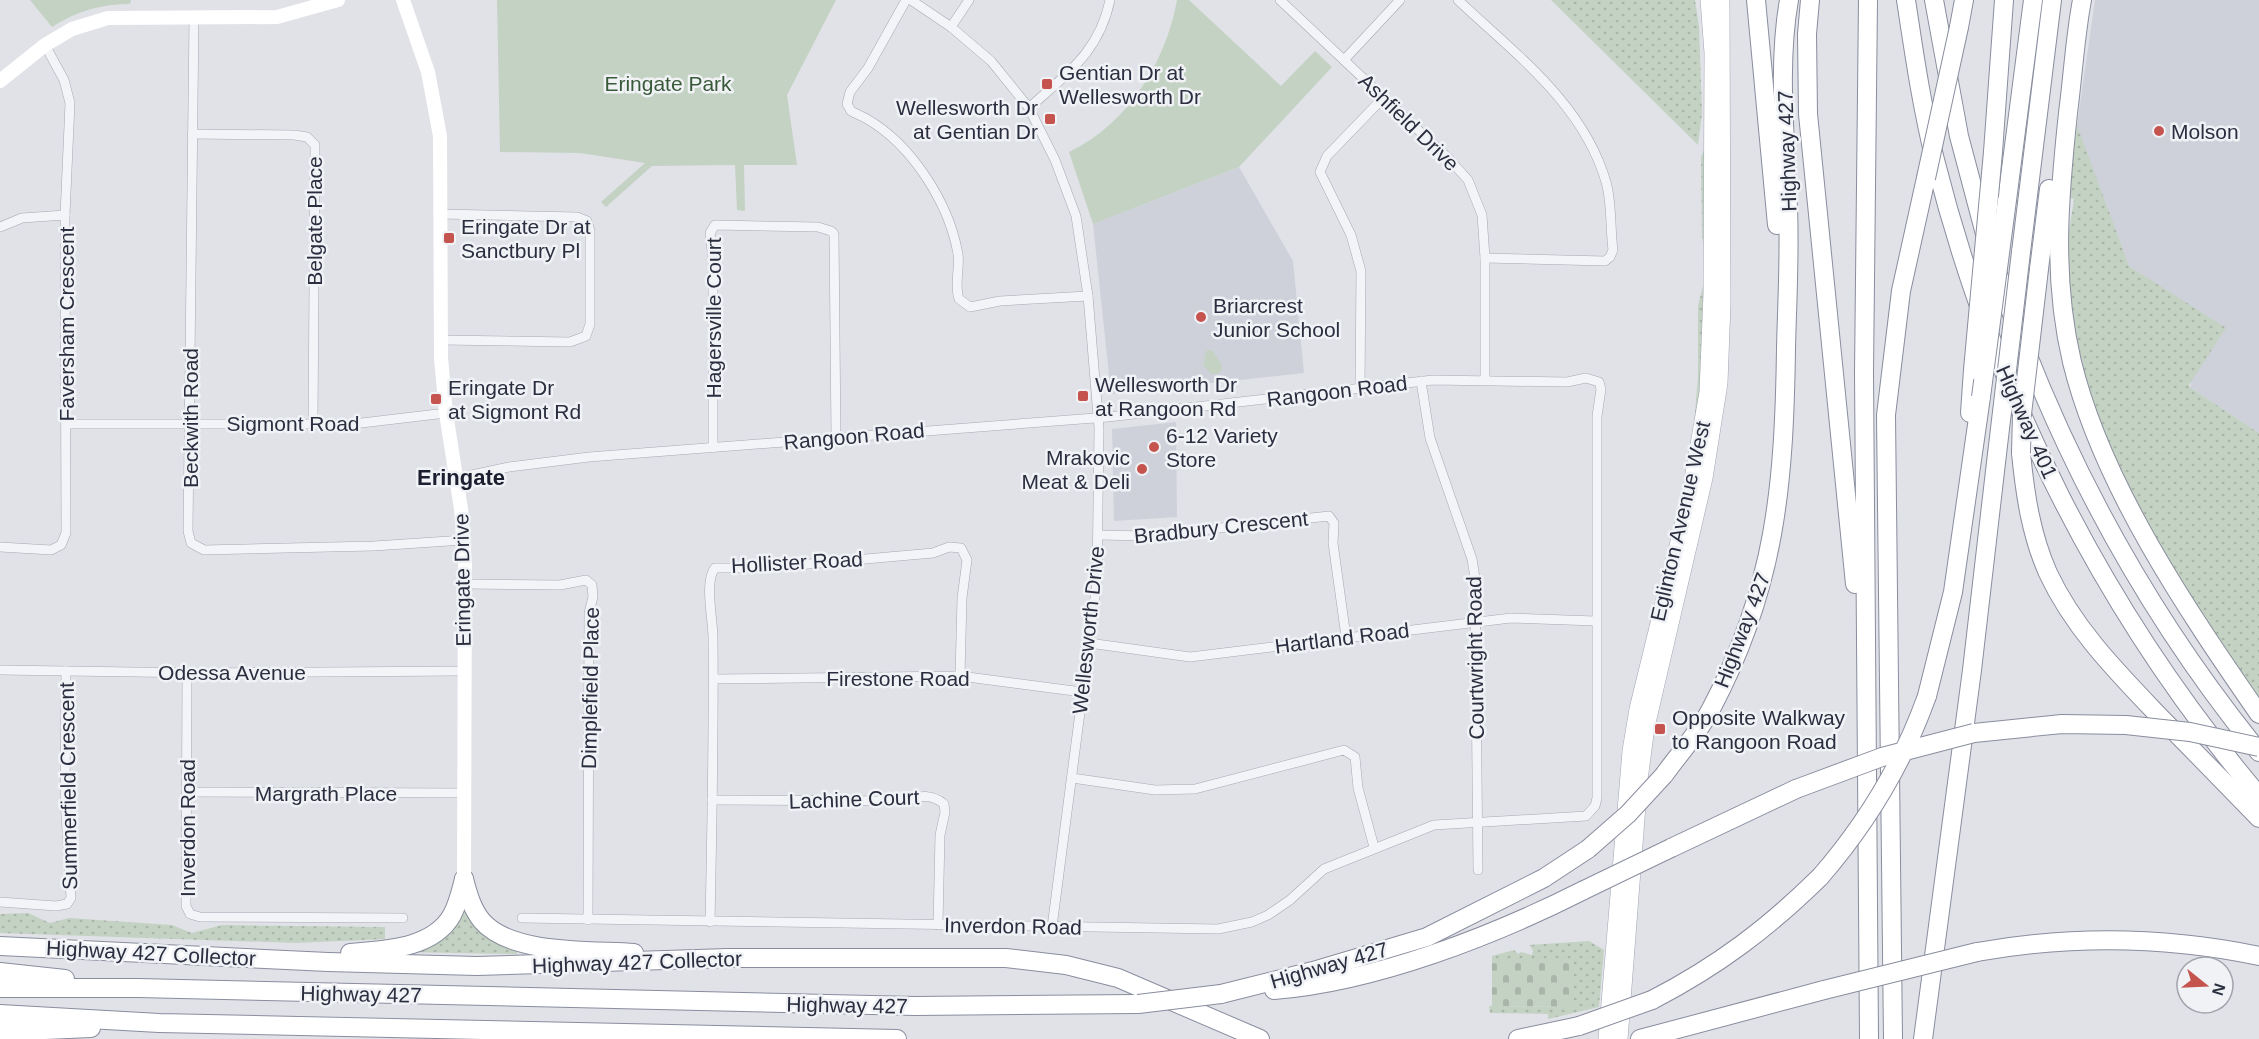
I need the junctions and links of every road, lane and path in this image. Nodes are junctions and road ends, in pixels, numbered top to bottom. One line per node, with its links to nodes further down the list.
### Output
1 (338, 0): 24 (street)
2 (403, 0): 32 (street, Eringate Drive)
3 (906, 0): 36 (street)
4 (911, 0): 25 (street, Wellesworth Drive)
5 (969, 0): 25 (street)
6 (1110, 0): 30 (street)
7 (1280, 0): 27 (street, Ashfield Drive)
8 (1400, 0): 27 (street)
9 (1458, 0): 35 (street)
10 (1708, 0): 102 (main road, Eglinton Avenue West)
11 (1722, 0): 103 (main road, Eglinton Avenue West)
12 (1756, 0): 38 (highway)
13 (1789, 0): 38 (highway, Highway 427)
14 (1810, 0): 67 (highway)
15 (1868, 0): 67 (highway)
16 (1906, 0): 73 (highway, Highway 401)
17 (1934, 0): 69 (highway, Highway 401)
18 (1964, 0): 105 (highway, bridge)
19 (2004, 0): 50 (highway, bridge)
20 (2033, 0): 50 (highway, bridge)
21 (2052, 0): 106 (highway, bridge)
22 (2073, 0): 75 (highway, bridge)
23 (2082, 0): 66 (highway)
24 (194, 17): 26 (street); 31 (street, Beckwith Road)
25 (951, 27): 30 (street, Wellesworth Drive)
26 (45, 45): 28 (street); 33 (street, Faversham Crescent)
27 (1344, 60): 29 (street, Ashfield Drive)
28 (0, 81)
29 (1383, 98): 35 (street, Ashfield Drive); 41 (street)
30 (1029, 108): 36 (street, Wellesworth Drive)
31 (192, 134): 44 (street, Belgate Place); 46 (street, Beckwith Road)
32 (441, 214): 37 (street, Eringate Drive); 37 (street)
33 (65, 216): 34 (street); 45 (street, Faversham Crescent)
34 (0, 227)
35 (1485, 258): 39 (street, Ashfield Drive)
36 (1088, 296): 43 (street, Wellesworth Drive)
37 (441, 340): 42 (street, Eringate Drive)
38 (1786, 346): 94 (highway, Highway 427, bridge)
39 (1485, 380): 40 (street, Rangoon Road); 55 (street, Rangoon Road)
40 (1421, 381): 41 (street, Rangoon Road); 56 (street, Courtwright Road)
41 (1360, 389): 43 (street, Rangoon Road)
42 (446, 413): 44 (street, Sigmont Road); 49 (street, Eringate Drive)
43 (1097, 418): 47 (street, Rangoon Road); 51 (street, Wellesworth Drive)
44 (313, 423): 46 (street, Sigmont Road)
45 (67, 424): 46 (street, Sigmont Road); 53 (street, Faversham Crescent)
46 (190, 424): 52 (street, Beckwith Road)
47 (836, 437): 48 (street, Rangoon Road); 48 (street, Hagersville Court)
48 (713, 448): 49 (street, Rangoon Road)
49 (458, 477): 52 (street, Eringate Drive)
50 (1964, 519): 101 (highway, bridge)
51 (1098, 535): 57 (street, Bradbury Crescent); 58 (street, Wellesworth Drive)
52 (464, 540): 54 (street, Eringate Drive)
53 (0, 547)
54 (465, 584): 61 (street, Eringate Drive); 83 (street, Dimplefield Place)
55 (1595, 621): 56 (street, Hartland Road); 76 (street, Rangoon Road)
56 (1476, 623): 57 (street, Hartland Road); 76 (street, Courtwright Road)
57 (1346, 637): 58 (street, Hartland Road)
58 (1089, 643): 65 (street, Wellesworth Drive)
59 (0, 670): 60 (street, Odessa Avenue)
60 (66, 671): 62 (street, Odessa Avenue); 80 (street, Summerfield Crescent)
61 (464, 671): 62 (street, Odessa Avenue); 72 (street, Eringate Drive)
62 (187, 673): 71 (street, Inverdon Road)
63 (960, 676): 64 (street, Firestone Road); 64 (street, Hollister Road); 65 (street, Firestone Road)
64 (714, 679): 74 (street, Hollister Road)
65 (1082, 692): 70 (street, Wellesworth Drive)
66 (2259, 714)
67 (1864, 723): 104 (highway)
68 (2259, 747): 94 (highway, bridge)
69 (2259, 752)
70 (1071, 778): 77 (street); 86 (street, Wellesworth Drive)
71 (187, 792): 72 (street, Margrath Place); 81 (street, Inverdon Road)
72 (464, 793): 79 (street, Eringate Drive)
73 (2259, 796)
74 (712, 800): 84 (street, Hollister Road); 85 (street, Lachine Court)
75 (2259, 818)
76 (1476, 822): 77 (street, Inverdon Road); 78 (street, Courtwright Road)
77 (1374, 847): 86 (street, Inverdon Road)
78 (1478, 870)
79 (464, 879): 89 (highway); 90 (highway)
80 (0, 902)
81 (403, 918)
82 (522, 918): 83 (street, Inverdon Road)
83 (588, 920): 84 (street, Inverdon Road)
84 (710, 922): 85 (street, Inverdon Road)
85 (938, 925): 86 (street, Inverdon Road)
86 (1052, 927)
87 (0, 946): 89 (highway, Highway 427 Collector)
88 (2259, 956): 98 (highway, bridge)
89 (247, 958): 90 (highway, Highway 427 Collector)
90 (728, 958): 100 (highway, Highway 427 Collector)
91 (0, 972): 93 (highway)
92 (0, 988): 93 (highway)
93 (138, 988): 94 (highway, Highway 427, bridge)
94 (1221, 994)
95 (0, 1014): 96 (highway)
96 (159, 1023): 97 (highway); 99 (highway, Highway 427)
97 (0, 1032)
98 (1646, 1038)
99 (897, 1039)
100 (1260, 1039)
101 (1518, 1039)
102 (1606, 1039)
103 (1620, 1039)
104 (1869, 1039)
105 (1893, 1039)
106 (1923, 1039)

